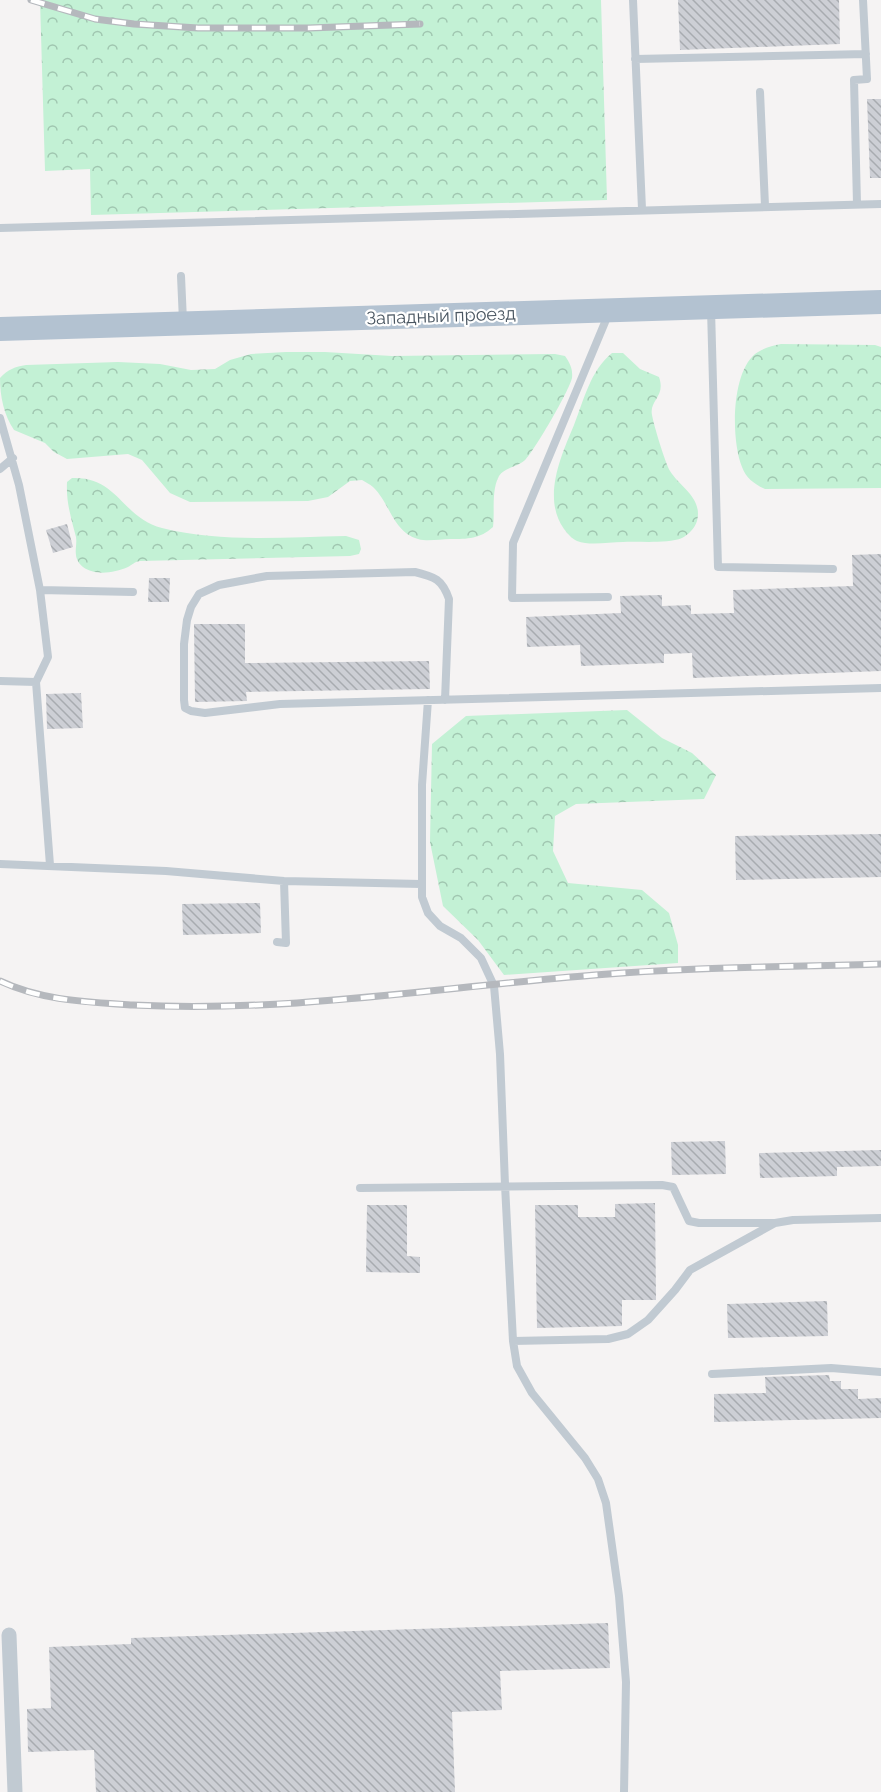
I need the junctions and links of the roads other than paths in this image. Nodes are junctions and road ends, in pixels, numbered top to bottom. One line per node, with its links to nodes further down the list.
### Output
1 (633, 0): 4 (lane)
2 (863, 0): 3 (lane)
3 (866, 54): 4 (lane); 6 (lane)
4 (635, 60): 9 (lane)
5 (760, 92): 8 (lane)
6 (857, 204): 7 (lane); 8 (lane)
7 (881, 204)
8 (765, 206): 9 (lane)
9 (642, 209): 10 (lane)
10 (0, 228)
11 (181, 276): 15 (lane)
12 (881, 302): 13 (main road, Западный проезд)
13 (711, 308): 14 (main road, Западный проезд); 20 (lane)
14 (610, 311): 15 (main road, Западный проезд); 23 (lane)
15 (183, 323): 16 (main road, Западный проезд)
16 (0, 329)
17 (0, 418): 18 (lane)
18 (13, 458): 19 (lane); 21 (lane)
19 (0, 468)
20 (833, 569)
21 (40, 590): 22 (lane); 25 (lane)
22 (133, 592)
23 (608, 597)
24 (0, 681): 25 (lane)
25 (36, 682): 30 (lane)
26 (881, 688): 28 (lane)
27 (428, 700): 28 (lane); 28 (lane); 32 (lane)
28 (445, 700)
29 (0, 864): 30 (lane)
30 (50, 865): 31 (lane)
31 (284, 881): 32 (lane); 33 (lane)
32 (422, 884): 34 (lane)
33 (277, 942)
34 (504, 1185): 35 (lane); 37 (lane); 38 (lane)
35 (360, 1188)
36 (881, 1218): 37 (lane)
37 (775, 1223): 38 (lane)
38 (513, 1341): 43 (lane)
39 (881, 1372): 40 (lane)
40 (712, 1374)
41 (9, 1635): 42 (street)
42 (15, 1792)
43 (624, 1792)

